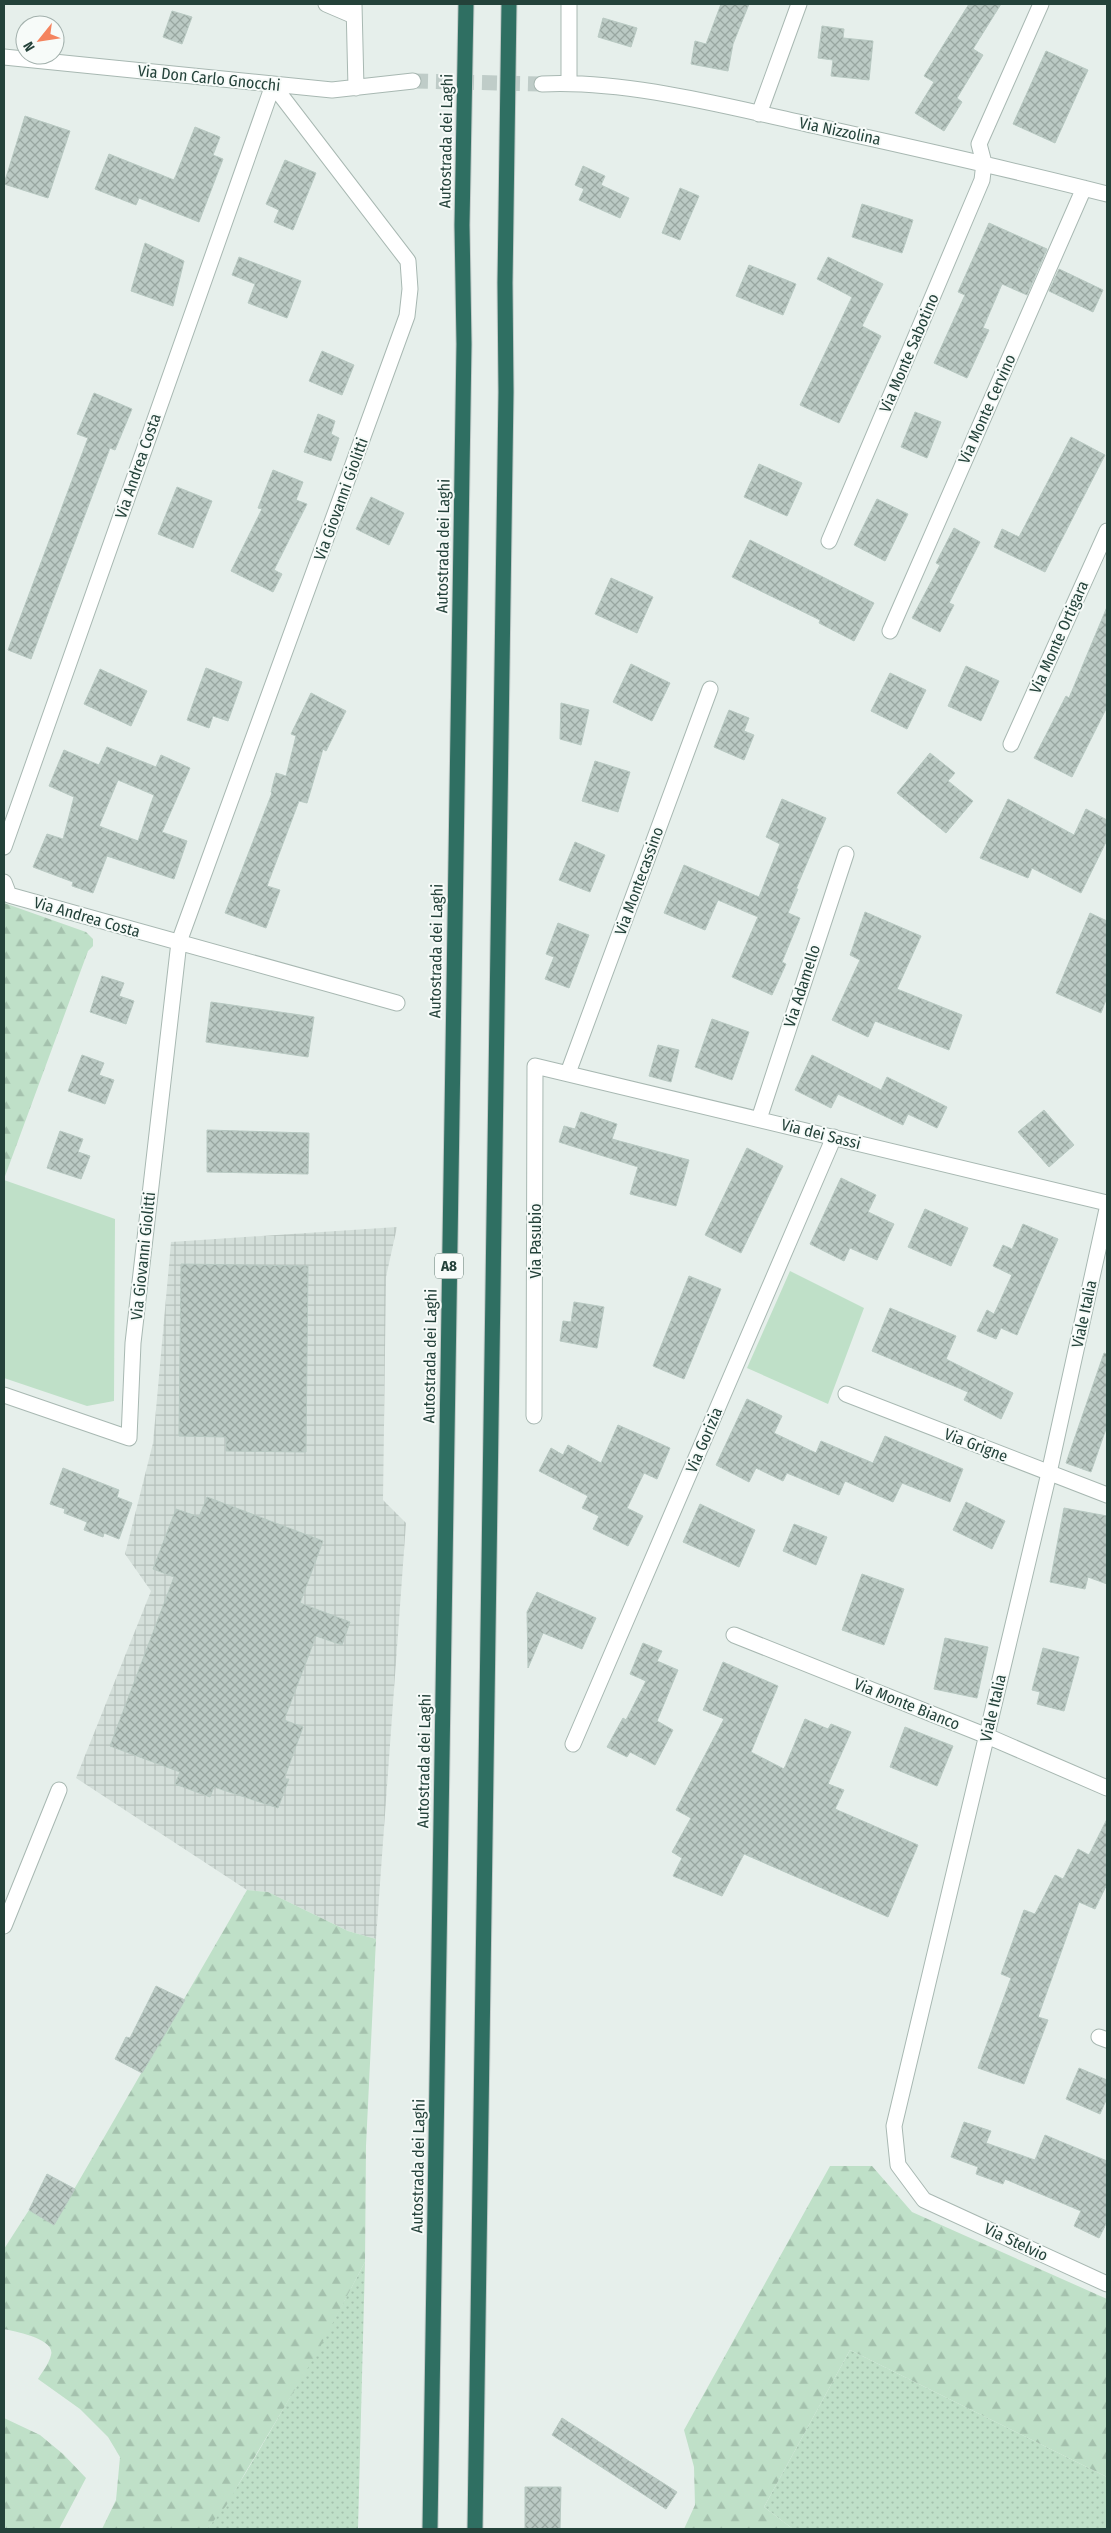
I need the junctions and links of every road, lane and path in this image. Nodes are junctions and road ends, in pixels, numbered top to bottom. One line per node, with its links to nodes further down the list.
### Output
1 (326, 4): 7 (street)
2 (466, 4): 47 (highway, Autostrada dei Laghi / A8)
3 (509, 4): 48 (highway)
4 (570, 4): 10 (street)
5 (799, 4): 14 (street)
6 (1041, 4): 15 (street, Via Monte Sabotino)
7 (354, 10): 13 (street)
8 (4, 57): 12 (street, Via Don Carlo Gnocchi)
9 (413, 81): 13 (street, Via Don Carlo Gnocchi)
10 (569, 82): 11 (street); 14 (street, Via Nizzolina)
11 (542, 84)
12 (273, 85): 13 (street, Via Don Carlo Gnocchi); 23 (street, Via Andrea Costa); 26 (street, Via Giovanni Giolitti)
13 (356, 88)
14 (759, 114): 15 (street, Via Nizzolina)
15 (984, 163): 16 (street, Via Nizzolina); 19 (street, Via Monte Sabotino)
16 (1084, 188): 17 (street, Via Nizzolina); 20 (street, Via Monte Cervino)
17 (1107, 194)
18 (1107, 531): 22 (street, Via Monte Ortigara)
19 (829, 541)
20 (890, 631)
21 (710, 690): 29 (street, Via Montecassino)
22 (1011, 744)
23 (4, 847)
24 (846, 854): 30 (street, Via Adamello)
25 (4, 882): 26 (street, Via Andrea Costa)
26 (178, 942): 27 (street); 35 (street, Via Giovanni Giolitti)
27 (398, 1003)
28 (535, 1066): 29 (street, Via dei Sassi); 36 (street, Via Pasubio)
29 (568, 1073): 30 (street, Via dei Sassi)
30 (759, 1119): 31 (street, Via dei Sassi)
31 (834, 1137): 32 (street, Via dei Sassi); 41 (street, Via Gorizia)
32 (1107, 1203)
33 (1107, 1209): 37 (street, Viale Italia)
34 (846, 1394): 37 (street, Via Grigne)
35 (4, 1395)
36 (534, 1416)
37 (1049, 1473): 38 (street, Via Grigne); 40 (street, Viale Italia)
38 (1107, 1496)
39 (734, 1635): 40 (street, Via Monte Bianco)
40 (987, 1736): 42 (street, Via Monte Bianco); 45 (street, Viale Italia)
41 (573, 1744)
42 (1107, 1788)
43 (59, 1790): 44 (street)
44 (4, 1926)
45 (924, 2200): 46 (street, Via Stelvio)
46 (1107, 2284)
47 (430, 2529)
48 (475, 2529)

